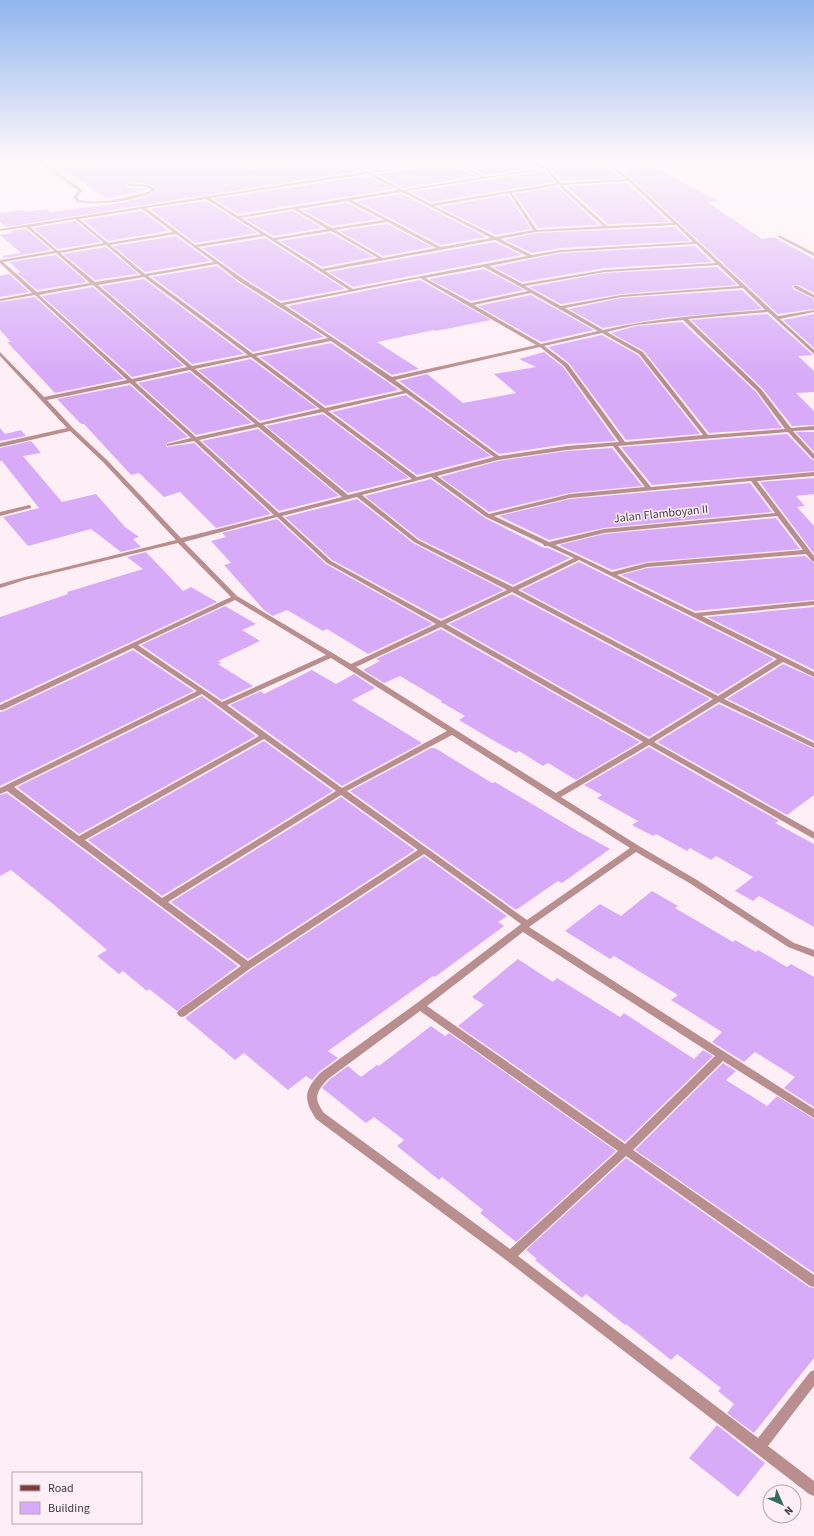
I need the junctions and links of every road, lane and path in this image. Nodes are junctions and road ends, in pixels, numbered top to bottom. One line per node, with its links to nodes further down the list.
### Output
1 (34, 232): 19 (street)
2 (92, 232): 16 (street)
3 (260, 232): 11 (street)
4 (320, 232): 14 (street)
5 (334, 232): 22 (street)
6 (407, 232): 18 (street)
7 (483, 232): 13 (street)
8 (532, 232): 13 (street)
9 (684, 232): 15 (street)
10 (176, 233): 16 (street); 17 (street)
11 (265, 235): 14 (street); 17 (street)
12 (779, 236): 20 (street)
13 (495, 238): 18 (street); 21 (street)
14 (273, 239): 27 (street)
15 (696, 243): 21 (street); 25 (street)
16 (107, 244): 19 (street); 28 (street)
17 (194, 246): 24 (street)
18 (439, 248): 22 (street)
19 (57, 252): 23 (street); 30 (street)
20 (814, 255)
21 (530, 256): 26 (street)
22 (382, 259): 27 (street)
23 (0, 261): 36 (street)
24 (217, 263): 28 (street); 39 (street)
25 (719, 264): 31 (street); 33 (street)
26 (484, 265): 29 (street); 31 (street)
27 (322, 270): 34 (street)
28 (144, 275): 30 (street); 51 (street)
29 (421, 277): 34 (street); 40 (street)
30 (94, 284): 36 (street); 52 (street)
31 (520, 286): 35 (street)
32 (796, 287): 37 (street)
33 (743, 288): 41 (street); 42 (street)
34 (352, 290): 39 (street)
35 (532, 292): 40 (street); 41 (street)
36 (36, 294): 38 (street); 54 (street)
37 (814, 297)
38 (0, 300)
39 (279, 305): 47 (street)
40 (470, 305): 48 (street)
41 (560, 308): 46 (street)
42 (769, 311): 44 (street); 45 (street)
43 (814, 311): 45 (street)
44 (684, 318): 46 (street); 61 (street)
45 (776, 318): 50 (street)
46 (604, 331): 48 (street); 62 (street)
47 (332, 339): 51 (street); 53 (street)
48 (540, 345): 53 (street); 64 (street)
49 (0, 353): 56 (street)
50 (814, 353)
51 (252, 355): 52 (street); 57 (street)
52 (191, 368): 54 (street); 58 (street)
53 (391, 379): 55 (street)
54 (131, 380): 56 (street); 63 (street)
55 (408, 392): 57 (street); 69 (street)
56 (43, 399): 60 (street)
57 (324, 410): 58 (street); 72 (street)
58 (260, 425): 63 (street); 76 (street)
59 (814, 428): 61 (street)
60 (72, 429): 66 (street); 82 (street)
61 (789, 430): 62 (street); 68 (street)
62 (708, 437): 64 (street)
63 (195, 440): 67 (street); 80 (street)
64 (623, 443): 65 (street)
65 (614, 444): 69 (street); 74 (street)
66 (0, 445)
67 (169, 445)
68 (814, 457)
69 (498, 458): 71 (street)
70 (814, 474): 73 (street)
71 (432, 475): 72 (street); 81 (street)
72 (416, 479): 75 (street)
73 (752, 479): 74 (street); 79 (street)
74 (649, 488): 81 (street)
75 (357, 494): 76 (street); 89 (street)
76 (346, 497): 80 (street)
77 (29, 507): 78 (street)
78 (0, 514)
79 (779, 514): 83 (street, Jalan Flamboyan II); 84 (street)
80 (277, 515): 82 (street); 93 (street)
81 (488, 516): 83 (street)
82 (179, 541): 88 (street); 90 (street)
83 (546, 545): 85 (street)
84 (808, 552): 86 (street); 87 (street)
85 (579, 558): 87 (street); 89 (street)
86 (814, 560)
87 (612, 574): 92 (street)
88 (0, 586)
89 (513, 590): 93 (street); 100 (street)
90 (236, 597): 94 (street); 95 (street)
91 (814, 603): 92 (street)
92 (696, 615): 96 (street)
93 (441, 624): 97 (street); 105 (street)
94 (133, 645): 99 (street); 102 (street)
95 (332, 655): 97 (street); 101 (street)
96 (783, 659): 98 (street); 100 (street)
97 (352, 667): 103 (street)
98 (814, 675)
99 (202, 691): 101 (street); 107 (street)
100 (719, 699): 105 (street); 106 (street)
101 (222, 706): 104 (street)
102 (0, 708)
103 (452, 732): 108 (street); 109 (street)
104 (264, 736): 108 (street); 111 (street)
105 (649, 742): 109 (street); 110 (street)
106 (814, 746)
107 (4, 789): 111 (street)
108 (342, 791): 113 (street); 114 (street)
109 (557, 796): 112 (street)
110 (814, 836)
111 (79, 840): 114 (street)
112 (636, 848): 115 (street); 116 (street)
113 (424, 850): 115 (street); 117 (street)
114 (162, 902): 117 (street)
115 (525, 926): 118 (street); 120 (street)
116 (814, 954)
117 (248, 966): 119 (street)
118 (420, 1006): 122 (street); 123 (street)
119 (182, 1013)
120 (722, 1055): 121 (street); 122 (street)
121 (814, 1114)
122 (626, 1150): 123 (street); 124 (street)
123 (510, 1256): 126 (street)
124 (814, 1282)
125 (814, 1376): 126 (street)
126 (759, 1447): 127 (street)
127 (814, 1489)

